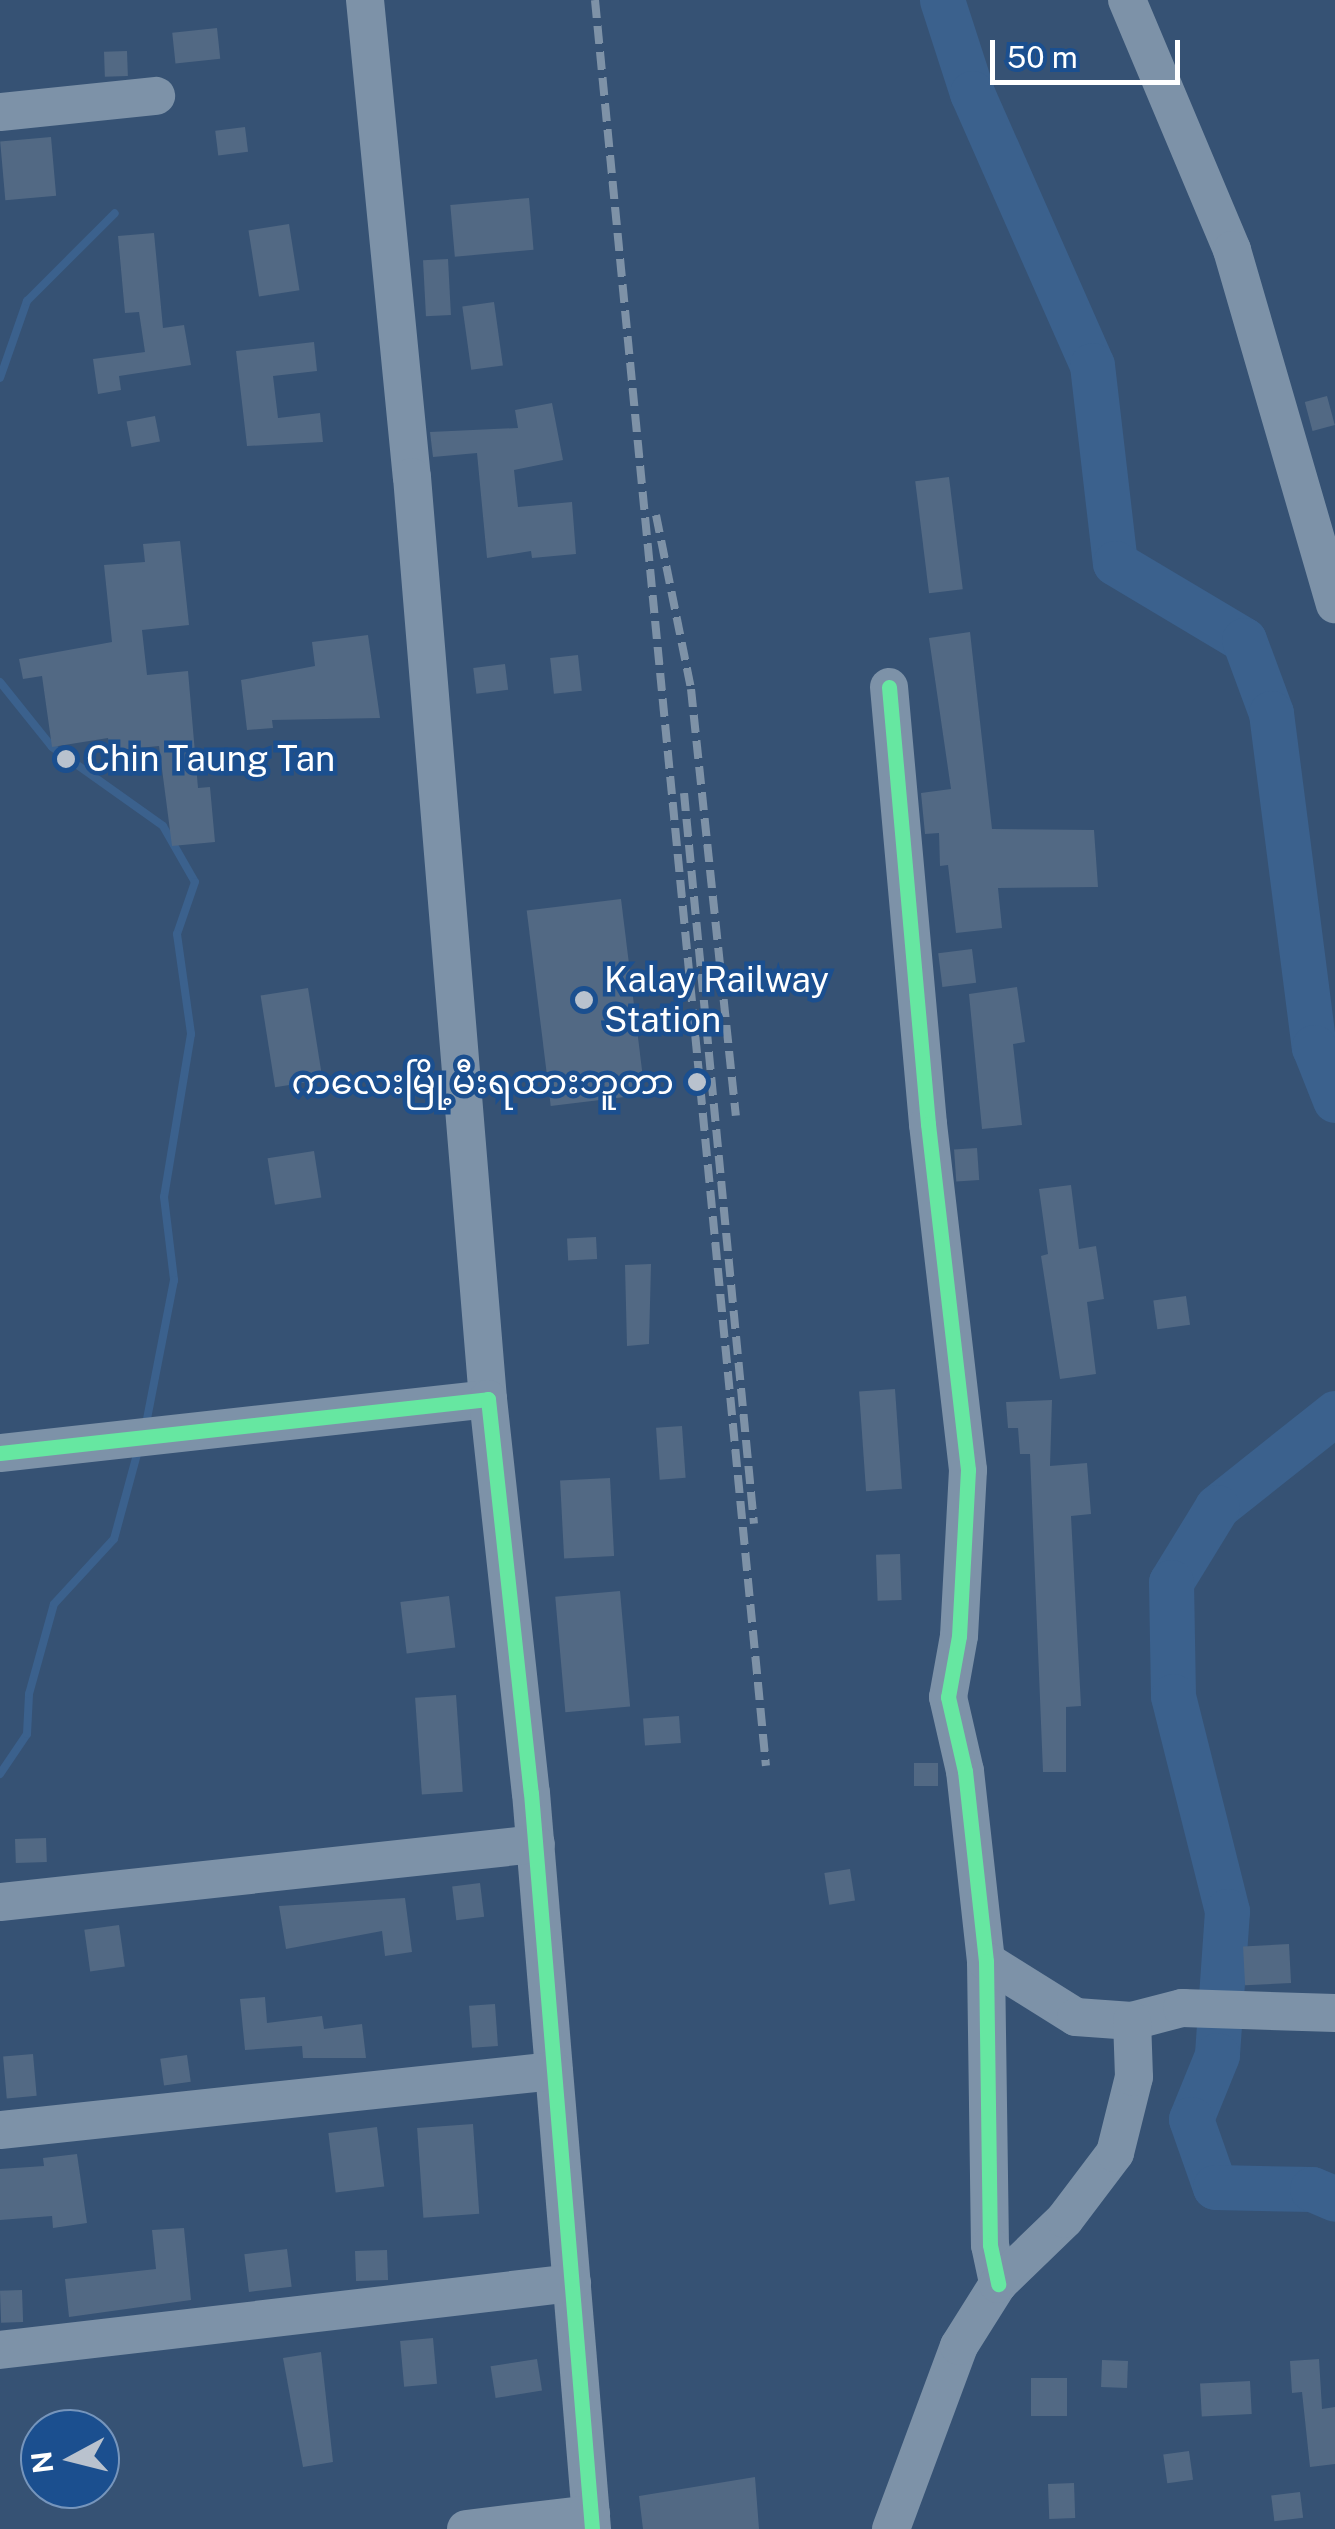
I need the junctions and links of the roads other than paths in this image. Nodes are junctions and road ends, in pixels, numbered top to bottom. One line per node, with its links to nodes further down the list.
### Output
1 (365, 0): 7 (street)
2 (1127, 0): 5 (street)
3 (156, 96): 4 (street)
4 (0, 112)
5 (1335, 602)
6 (889, 687): 11 (street)
7 (488, 1399): 8 (street); 9 (street)
8 (0, 1453)
9 (536, 1844): 10 (street); 14 (street)
10 (0, 1902)
11 (986, 1960): 13 (street); 17 (street)
12 (1335, 2012): 13 (street)
13 (1132, 2021): 17 (street)
14 (554, 2071): 15 (street); 16 (street)
15 (0, 2130)
16 (572, 2283): 18 (street); 19 (street)
17 (998, 2284): 21 (street)
18 (0, 2350)
19 (591, 2522): 20 (street)
20 (466, 2529)
21 (890, 2529)

